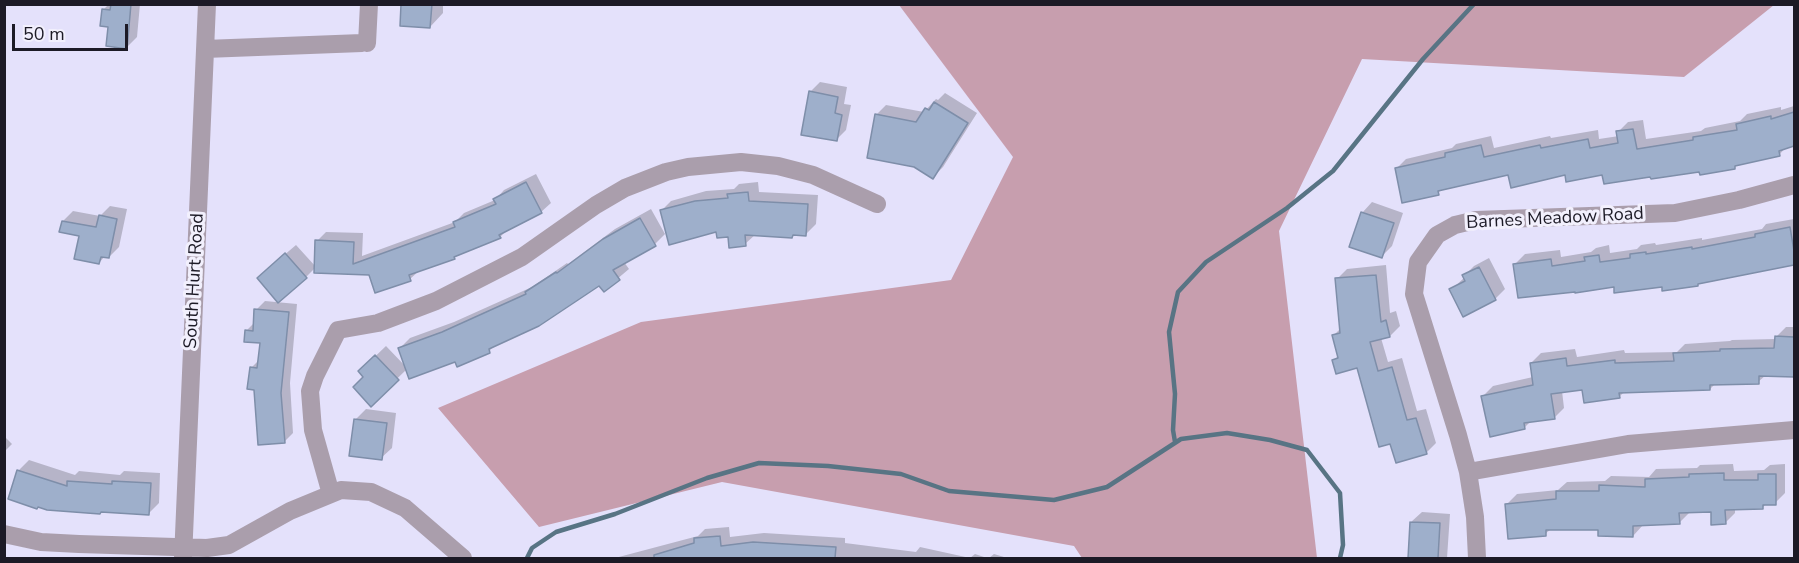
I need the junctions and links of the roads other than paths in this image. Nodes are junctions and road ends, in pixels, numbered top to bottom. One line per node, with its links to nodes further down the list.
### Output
1 (207, 4): 3 (street, South Hurt Road)
2 (369, 4): 3 (street)
3 (205, 49): 10 (street, South Hurt Road)
4 (1794, 185): 7 (street, Barnes Meadow Road)
5 (877, 204): 8 (street)
6 (1794, 430): 7 (street)
7 (1468, 472): 12 (street, Barnes Meadow Road)
8 (332, 494): 10 (street); 11 (street)
9 (4, 534): 10 (street)
10 (183, 553)
11 (463, 558)
12 (1477, 558)

